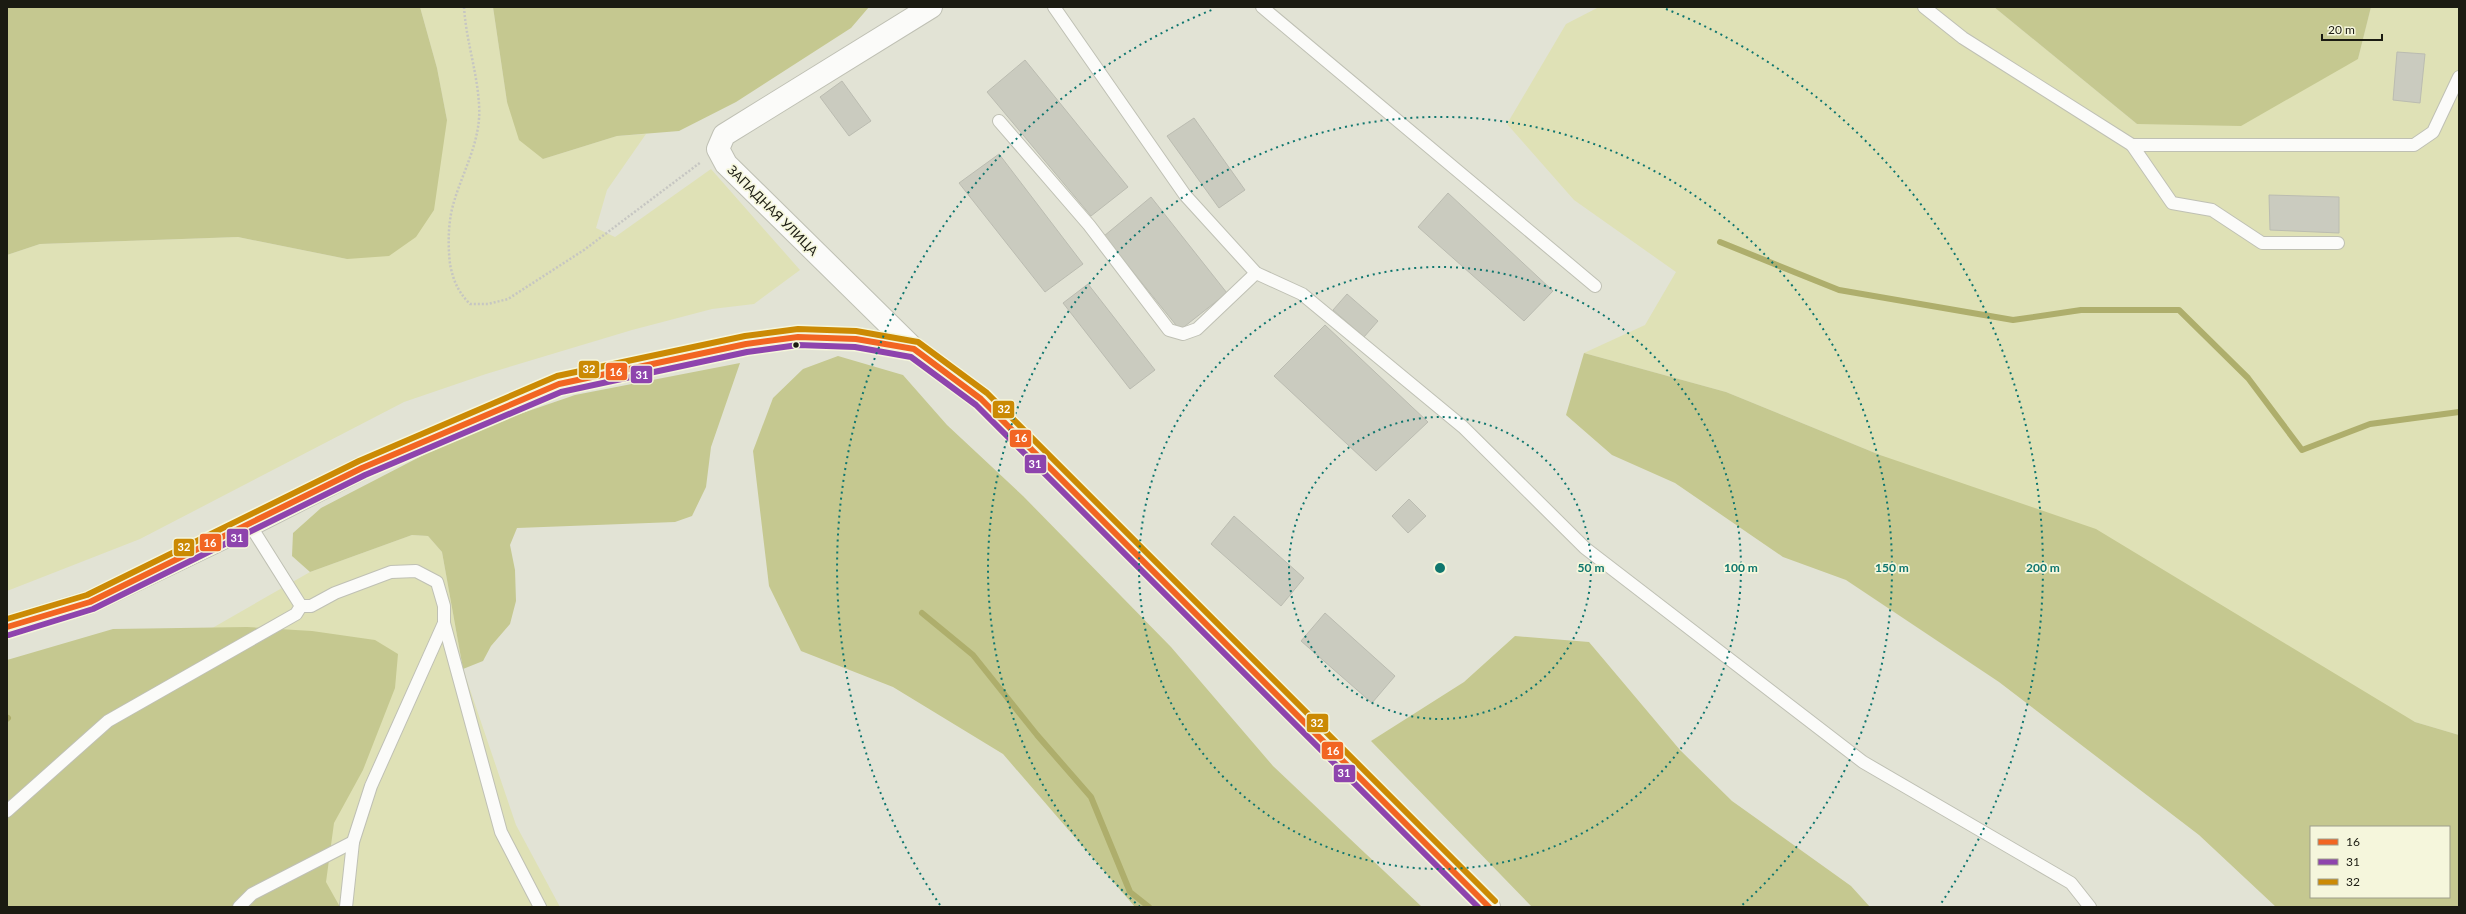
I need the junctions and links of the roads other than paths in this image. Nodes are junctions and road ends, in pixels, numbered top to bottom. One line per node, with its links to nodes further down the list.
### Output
1 (931, 7): 11 (street, ЗАПАДНАЯ УЛИЦА)
2 (1054, 7): 9 (lane)
3 (1262, 7): 10 (lane)
4 (1924, 7): 7 (lane)
5 (2459, 77): 7 (lane)
6 (999, 121): 9 (lane)
7 (2132, 146): 8 (lane)
8 (2338, 243)
9 (1256, 273): 22 (lane)
10 (1595, 286)
11 (914, 349): 12 (street); 21 (street)
12 (250, 525): 13 (lane); 15 (street)
13 (301, 606): 14 (lane); 16 (lane)
14 (444, 623): 17 (lane); 20 (lane)
15 (7, 627)
16 (7, 810)
17 (353, 842): 18 (lane); 19 (lane)
18 (239, 907)
19 (346, 907)
20 (540, 907)
21 (1489, 907)
22 (2090, 907)

